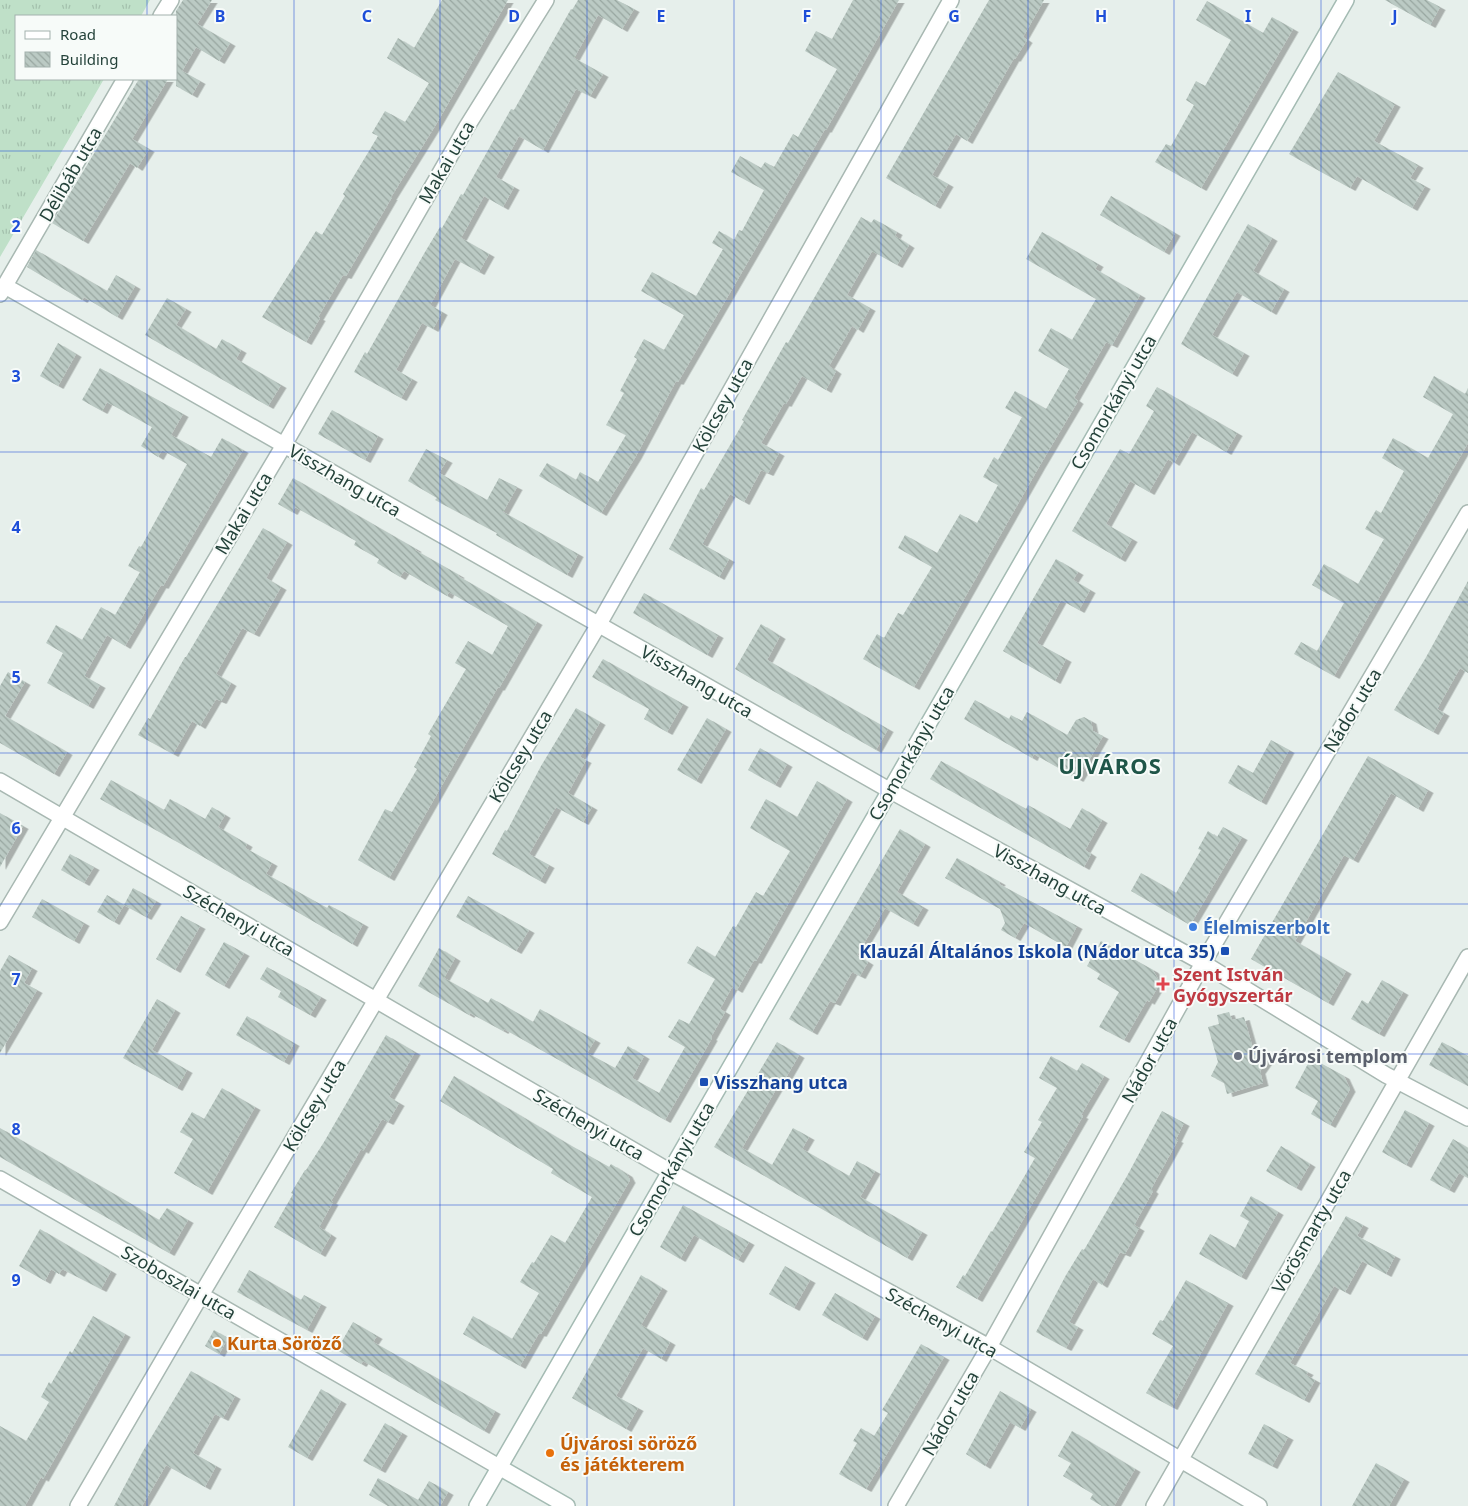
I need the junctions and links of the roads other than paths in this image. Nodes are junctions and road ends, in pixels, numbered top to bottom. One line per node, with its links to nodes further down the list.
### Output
1 (171, 0): 5 (street)
2 (546, 0): 8 (street, Makai utca)
3 (951, 0): 10 (street, Kölcsey utca)
4 (1346, 0): 12 (street, Csomorkányi utca)
5 (163, 15)
6 (124, 80): 7 (street, Délibáb utca)
7 (2, 290): 8 (street, Visszhang utca)
8 (284, 445): 10 (street, Visszhang utca); 13 (street, Makai utca)
9 (1468, 513): 16 (street, Nádor utca)
10 (599, 624): 12 (street, Visszhang utca); 17 (street, Kölcsey utca)
11 (0, 781): 13 (street, Széchenyi utca)
12 (889, 790): 16 (street, Visszhang utca); 20 (street, Csomorkányi utca)
13 (62, 817): 14 (street, Makai utca); 17 (street, Széchenyi utca)
14 (0, 922)
15 (1468, 956): 18 (street, Vörösmarty utca)
16 (1202, 964): 18 (street, Visszhang utca); 23 (street, Nádor utca)
17 (376, 1000): 20 (street, Széchenyi utca); 22 (street, Kölcsey utca)
18 (1398, 1081): 19 (street, Visszhang utca); 24 (street, Vörösmarty utca)
19 (1468, 1118)
20 (669, 1171): 23 (street, Széchenyi utca); 25 (street, Csomorkányi utca)
21 (0, 1178): 22 (street, Szoboszlai utca)
22 (201, 1295): 25 (street, Szoboszlai utca); 26 (street, Kölcsey utca)
23 (988, 1347): 24 (street, Széchenyi utca); 29 (street, Nádor utca)
24 (1180, 1459): 30 (street, Vörösmarty utca); 31 (street, Széchenyi utca)
25 (498, 1467): 27 (street, Csomorkányi utca); 28 (street, Szoboszlai utca)
26 (78, 1506)
27 (477, 1506)
28 (567, 1506)
29 (896, 1506)
30 (1154, 1506)
31 (1259, 1506)

